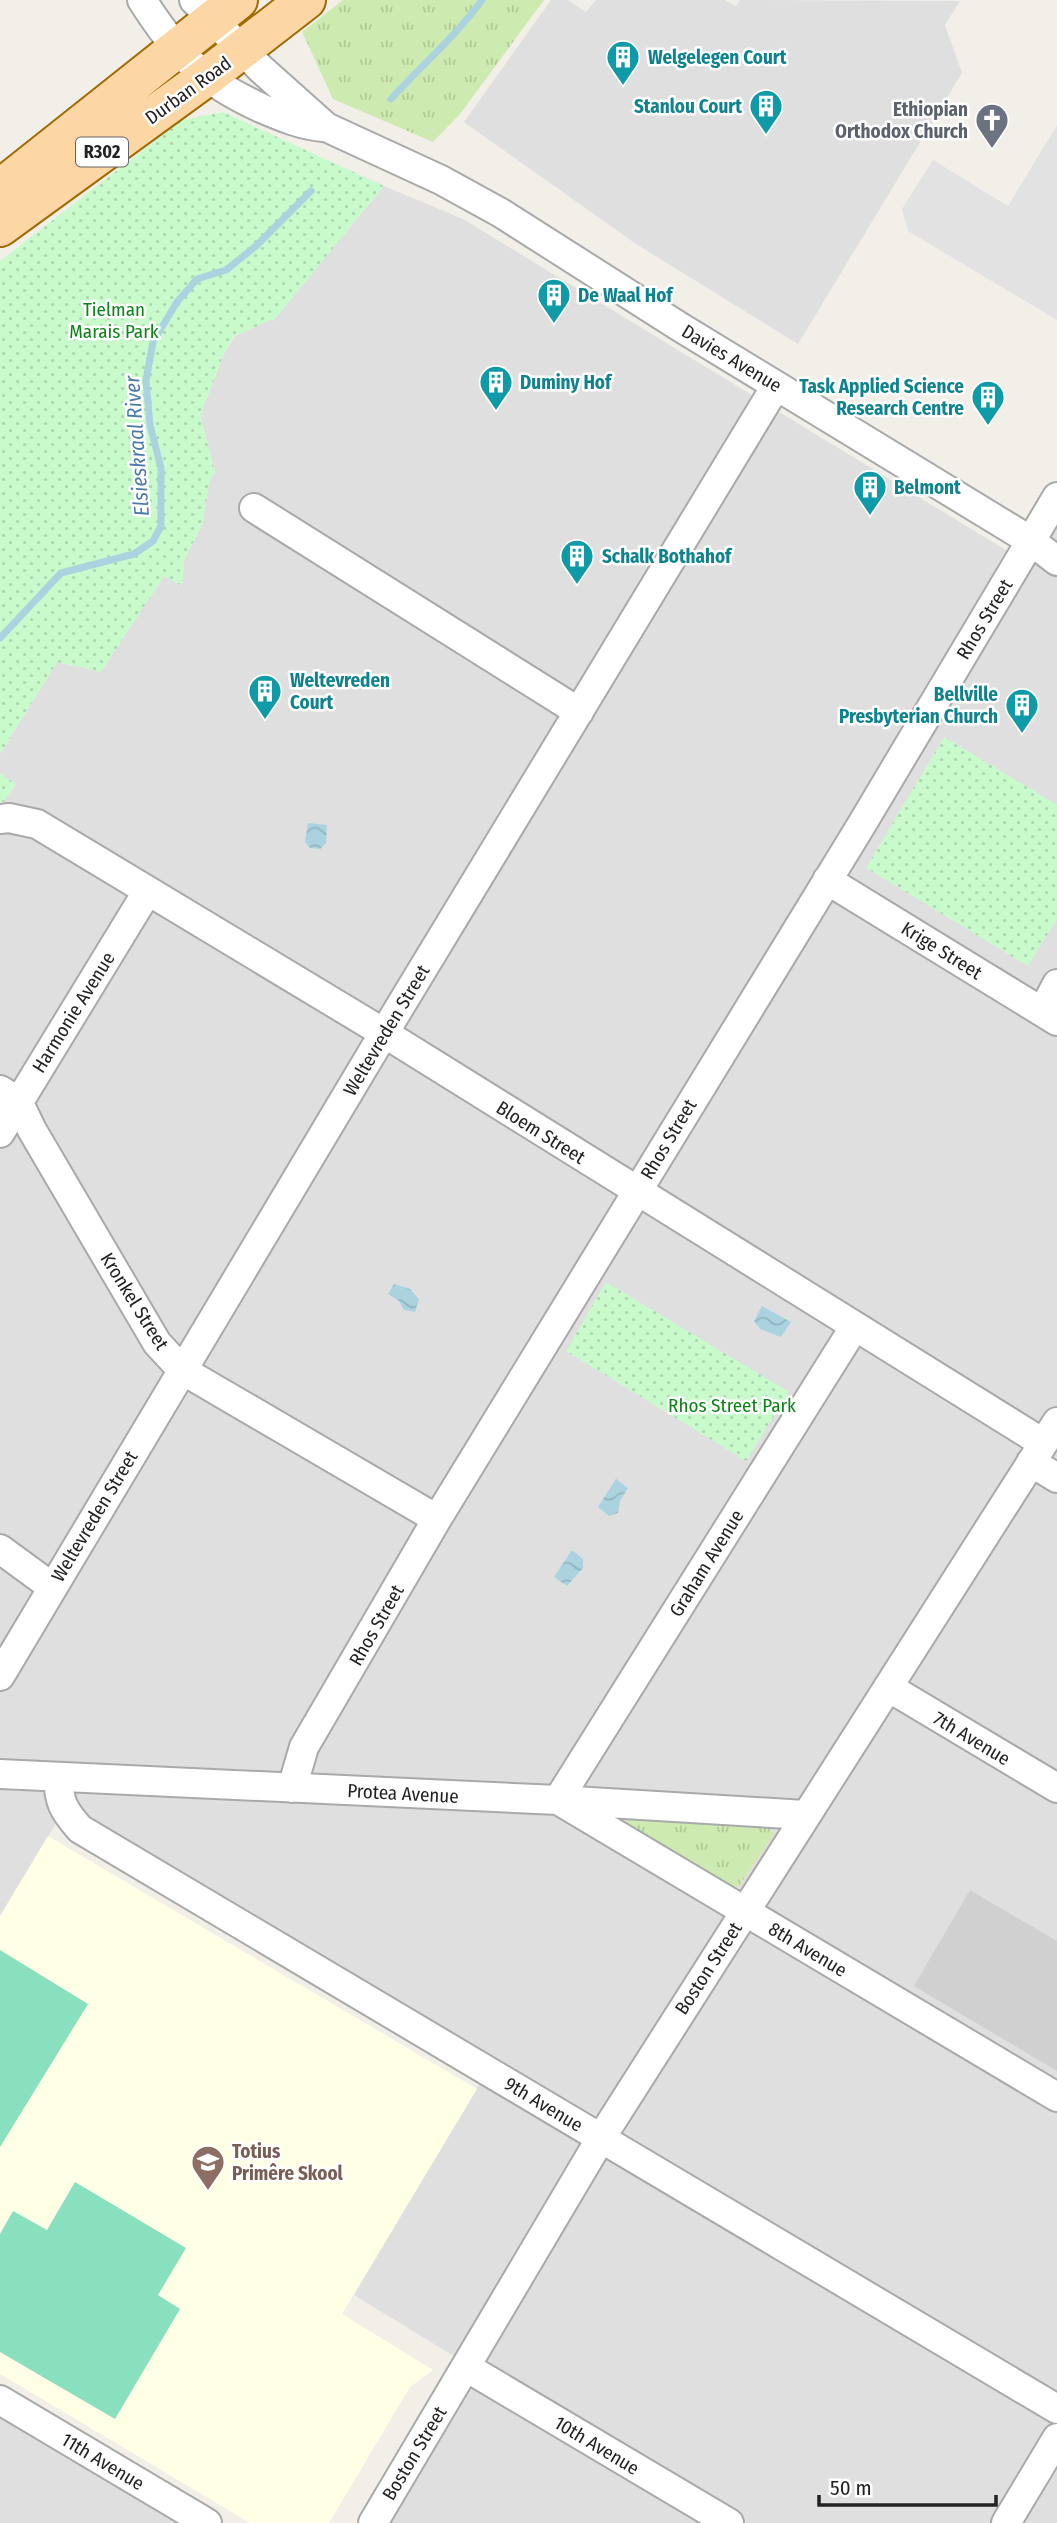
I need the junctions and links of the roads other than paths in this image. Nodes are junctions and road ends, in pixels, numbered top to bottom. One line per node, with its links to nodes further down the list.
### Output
1 (142, 0): 4 (street, Davies Avenue)
2 (306, 0): 5 (main road, Durban Road / R302)
3 (215, 7): 4 (main road, Durban Road / R302); 5 (street, Davies Avenue)
4 (176, 48): 6 (street, Davies Avenue); 8 (main road, Durban Road / R302)
5 (241, 50): 6 (main road, Durban Road / R302); 7 (street, Davies Avenue)
6 (205, 78): 7 (street, Davies Avenue); 9 (main road, Durban Road / R302)
7 (326, 127): 10 (street, Davies Avenue)
8 (0, 189)
9 (0, 227)
10 (776, 386): 13 (street, Davies Avenue); 15 (street, Weltevreden Street)
11 (1057, 497): 13 (street, Rhos Street)
12 (254, 508): 15 (street)
13 (1031, 541): 14 (street, Davies Avenue); 17 (street, Rhos Street)
14 (1057, 561)
15 (579, 712): 21 (street, Weltevreden Street)
16 (0, 819): 18 (street, Bloem Street)
17 (827, 880): 20 (street, Krige Street); 24 (street, Rhos Street)
18 (147, 892): 21 (street, Bloem Street); 22 (street, Harmonie Avenue)
19 (1057, 984): 20 (street)
20 (1050, 1016)
21 (384, 1033): 24 (street, Bloem Street); 26 (street, Weltevreden Street)
22 (9, 1095): 23 (street, Harmonie Avenue); 26 (street, Kronkel Street)
23 (0, 1133)
24 (636, 1191): 25 (street, Bloem Street); 29 (street, Rhos Street)
25 (855, 1326): 27 (street, Bloem Street); 38 (street, Graham Avenue)
26 (182, 1370): 29 (street, Kronkel Street); 31 (street, Weltevreden Street)
27 (1044, 1442): 28 (street, Bloem Street); 33 (street, Boston Street)
28 (1057, 1478)
29 (437, 1519): 36 (street, Rhos Street)
30 (0, 1549): 31 (street)
31 (52, 1587): 32 (street, Weltevreden Street)
32 (0, 1676)
33 (888, 1687): 37 (street, 7th Avenue); 39 (street, Boston Street)
34 (0, 1774): 35 (street, Protea Avenue)
35 (58, 1777): 36 (street, Protea Avenue); 42 (street, 9th Avenue)
36 (292, 1788): 38 (street, Protea Avenue)
37 (1057, 1788)
38 (558, 1800): 39 (street, Protea Avenue); 40 (street, 8th Avenue)
39 (805, 1815): 40 (street, Boston Street)
40 (745, 1911): 41 (street, 8th Avenue); 42 (street, Boston Street)
41 (1057, 2097)
42 (601, 2138): 43 (street, Boston Street); 45 (street, 9th Avenue)
43 (466, 2367): 48 (street, Boston Street); 49 (street, 10th Avenue)
44 (0, 2400): 47 (street, 11th Avenue)
45 (1057, 2409)
46 (1057, 2438): 50 (street)
47 (207, 2523)
48 (373, 2523)
49 (729, 2523)
50 (1006, 2523)

